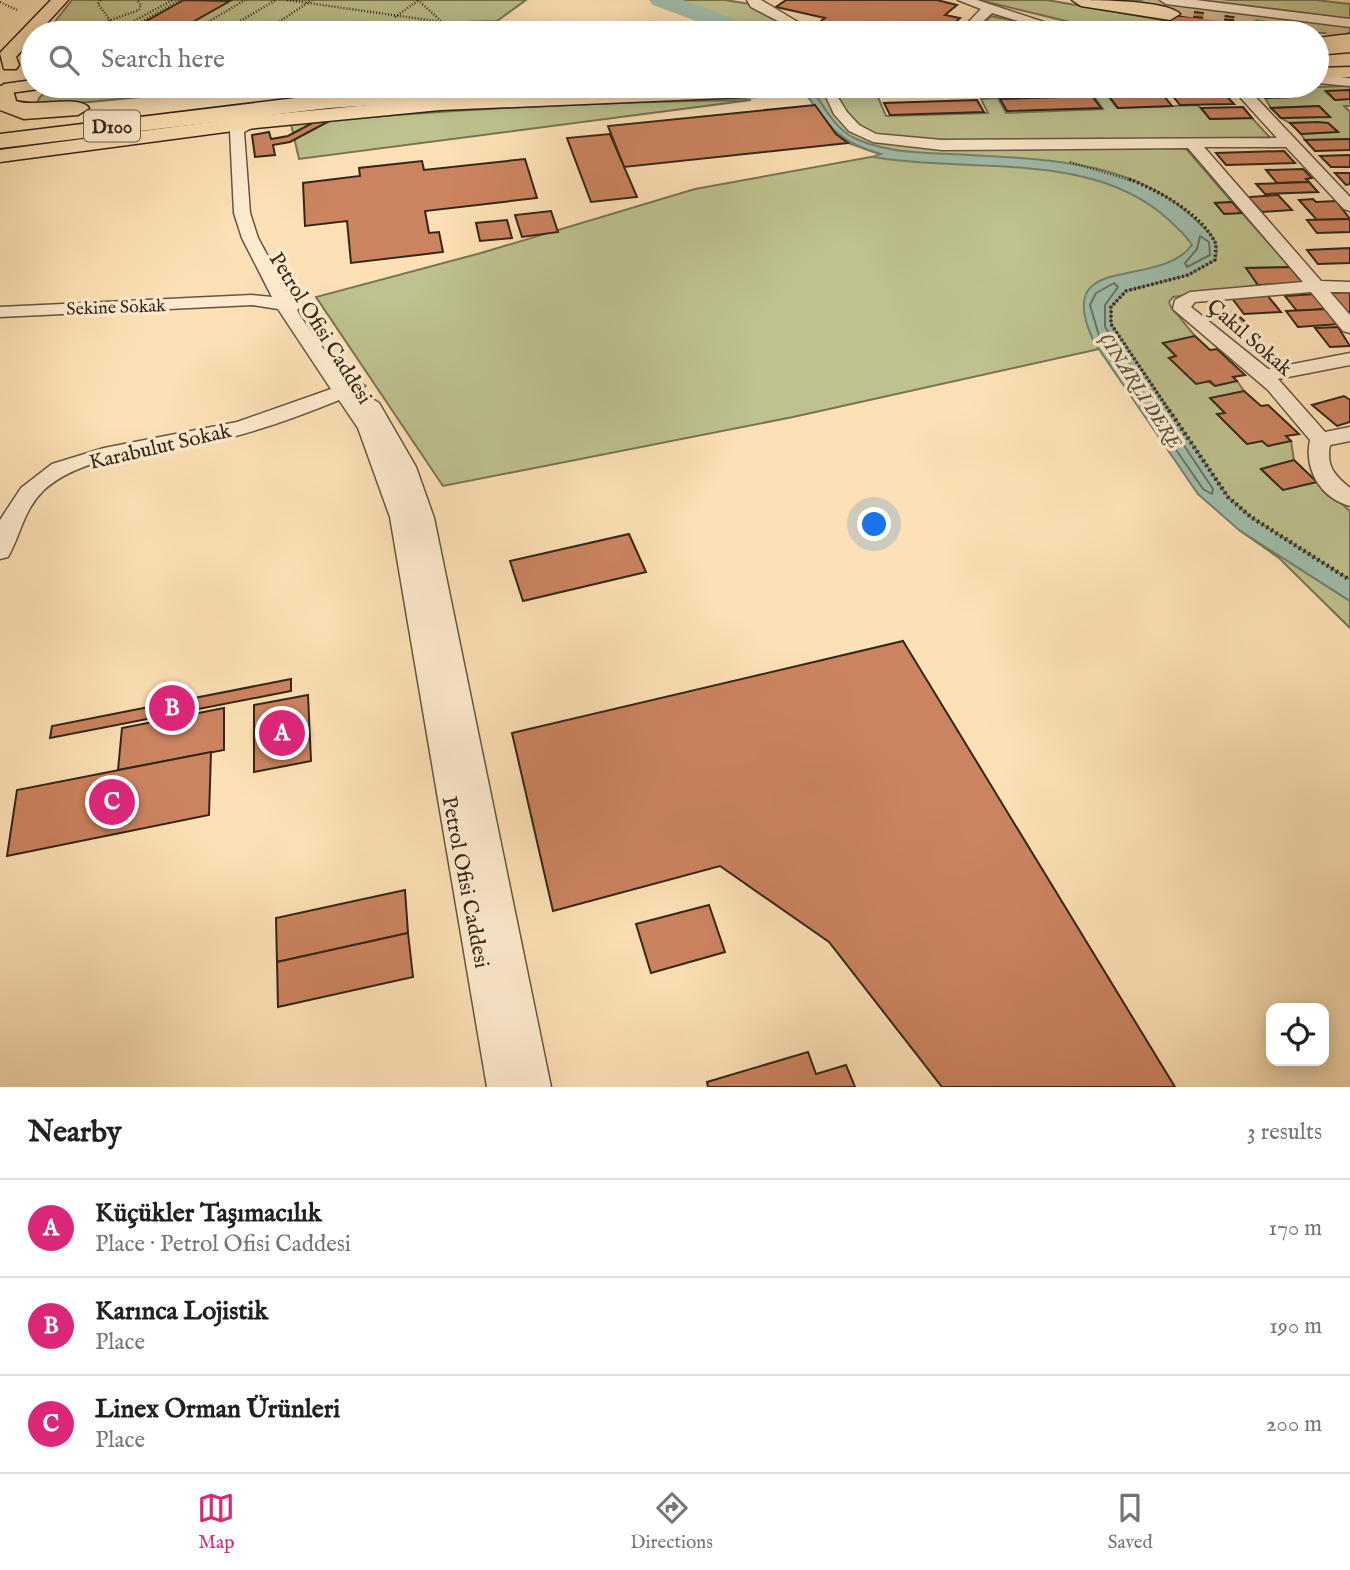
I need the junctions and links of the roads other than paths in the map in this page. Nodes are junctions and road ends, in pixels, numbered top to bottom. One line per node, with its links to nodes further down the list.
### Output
1 (755, 0): 9 (street)
2 (964, 0): 6 (street)
3 (1081, 0): 5 (highway)
4 (53, 1): 7 (main road); 8 (main road)
5 (1168, 7): 12 (street)
6 (990, 8): 10 (street); 11 (street)
7 (29, 21)
8 (36, 21)
9 (787, 21)
10 (976, 21)
11 (1031, 21)
12 (1327, 21)
13 (1329, 21): 14 (street)
14 (1350, 23)
15 (21, 28): 19 (main road)
16 (1350, 37): 18 (main road)
17 (21, 39): 24 (main road)
18 (1329, 39)
19 (0, 46)
20 (1350, 48): 21 (highway)
21 (1329, 49)
22 (1350, 60): 23 (highway)
23 (1329, 61)
24 (20, 72): 29 (main road)
25 (1350, 72): 26 (main road)
26 (1329, 73)
27 (1329, 80): 28 (street)
28 (1350, 82)
29 (5, 90): 35 (highway)
30 (260, 98): 37 (highway, D100)
31 (377, 98): 36 (highway, D100)
32 (558, 98): 38 (main road)
33 (832, 98): 41 (street)
34 (1248, 98): 40 (street)
35 (102, 106)
36 (142, 122): 39 (highway, D100); 42 (highway)
37 (0, 127)
38 (246, 127): 42 (main road); 46 (street, Petrol Ofisi Caddesi)
39 (0, 141)
40 (1289, 142): 41 (street); 43 (street)
41 (1192, 143): 44 (street)
42 (0, 155)
43 (1350, 206)
44 (1315, 286): 45 (street, Çakıl Sokak); 49 (street); 51 (street, Çakıl Sokak)
45 (1350, 287)
46 (283, 291): 47 (street); 47 (street); 52 (street, Petrol Ofisi Caddesi)
47 (232, 302): 48 (street, Sekine Sokak)
48 (0, 312)
49 (1350, 327)
50 (1350, 359): 51 (street)
51 (1262, 376): 54 (street, Çakıl Sokak)
52 (351, 388): 56 (street, Karabulut Sokak); 57 (street, Petrol Ofisi Caddesi); 58 (street, Petrol Ofisi Caddesi)
53 (1350, 434): 54 (street)
54 (1320, 440): 55 (street)
55 (1350, 499)
56 (0, 551)
57 (504, 1087)
58 (534, 1087)

